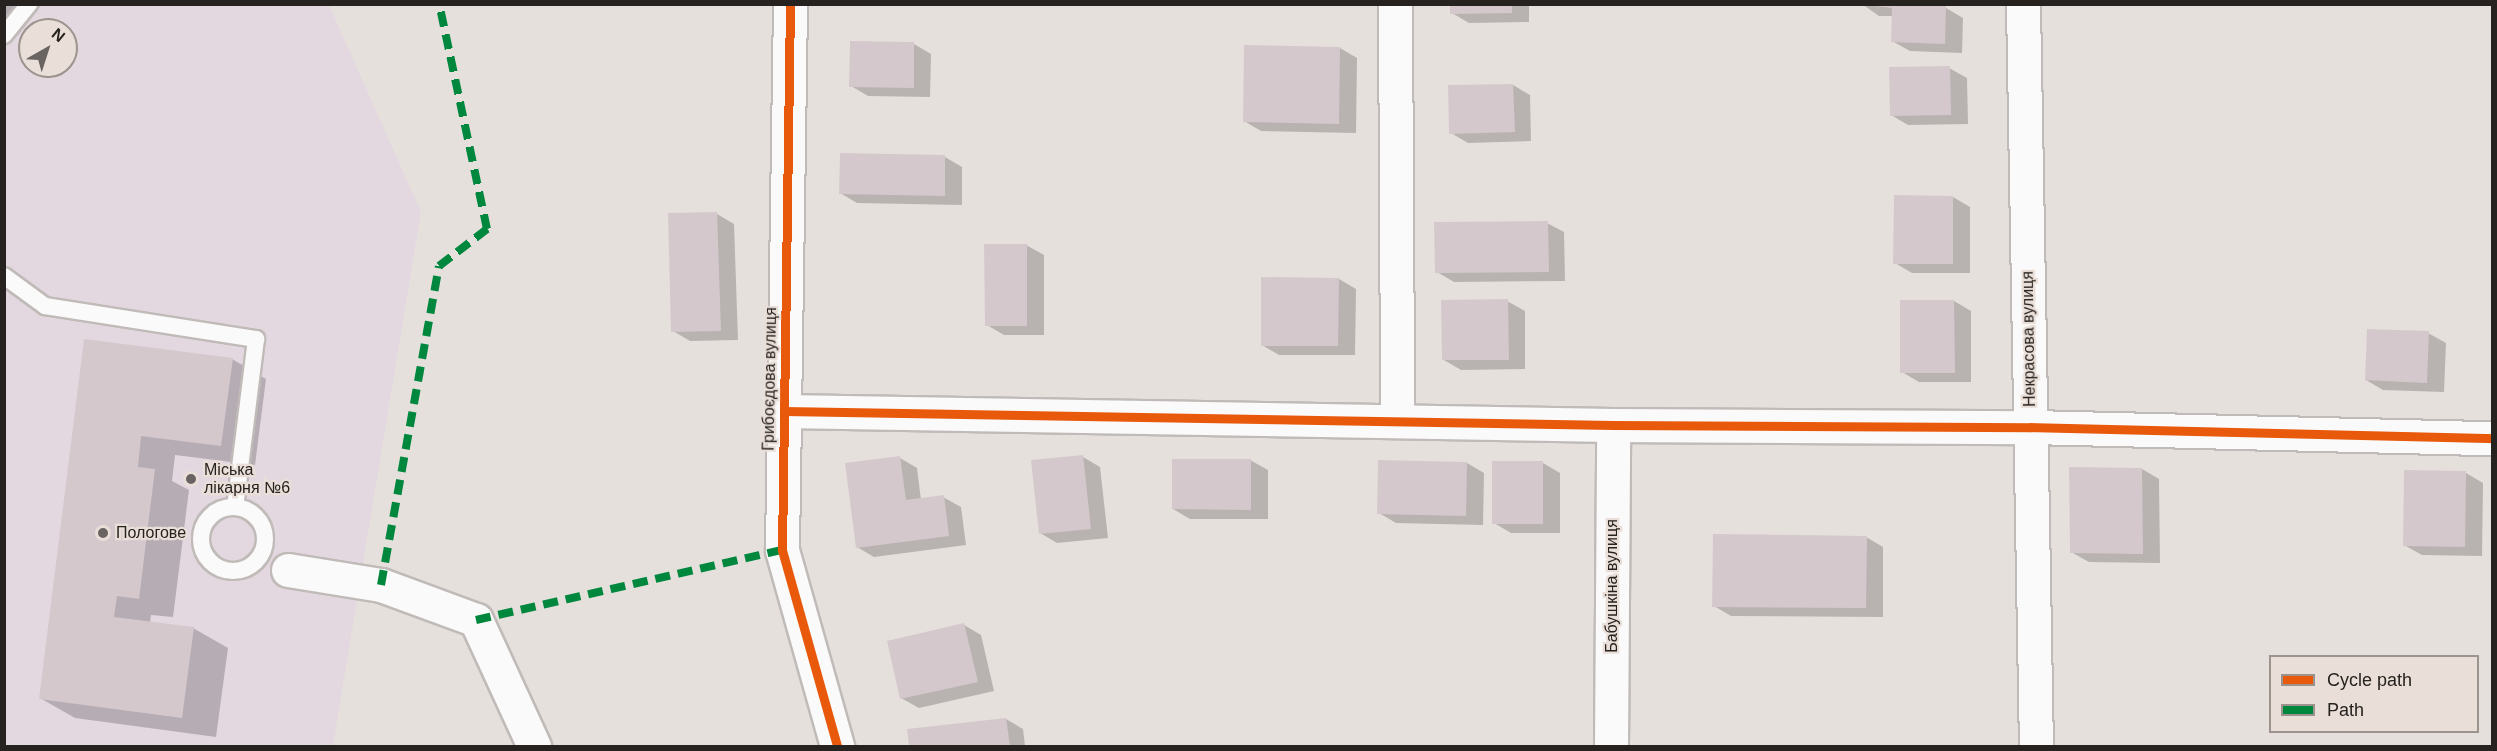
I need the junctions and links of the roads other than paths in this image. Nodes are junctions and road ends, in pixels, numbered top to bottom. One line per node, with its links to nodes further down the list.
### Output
1 (29, 4): 5 (lane)
2 (790, 4): 7 (street, Грибоєдова вулиця)
3 (1395, 4): 8 (street)
4 (2023, 4): 10 (street, Некрасова вулиця)
5 (4, 35)
6 (4, 276): 12 (lane)
7 (784, 411): 8 (street); 15 (street, Грибоєдова вулиця)
8 (1397, 421): 9 (street)
9 (1614, 425): 10 (street); 16 (street, Бабушкіна вулиця)
10 (2031, 427): 11 (street); 17 (street, Некрасова вулиця)
11 (2493, 438)
12 (235, 507): 13 (lane); 13 (lane)
13 (274, 564): 14 (street)
14 (534, 747)
15 (837, 747)
16 (1611, 747)
17 (2036, 747)

